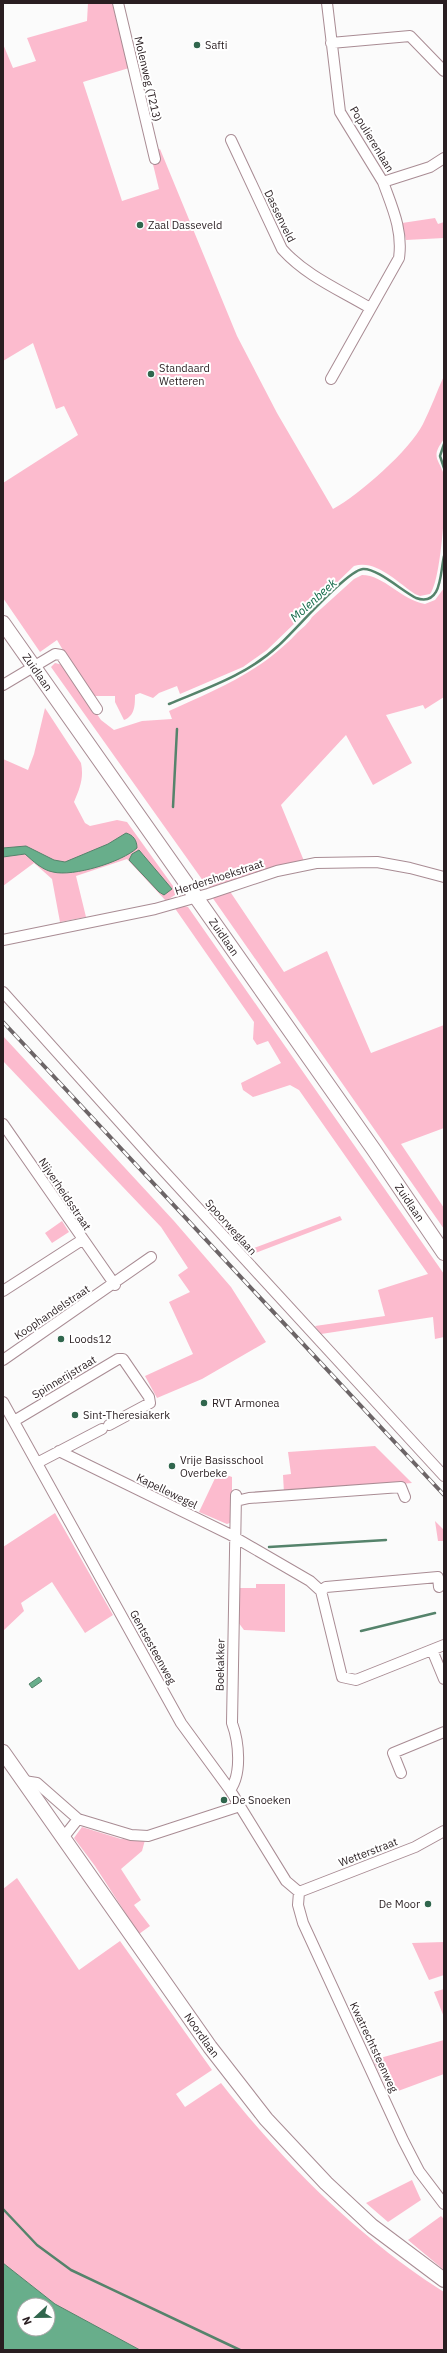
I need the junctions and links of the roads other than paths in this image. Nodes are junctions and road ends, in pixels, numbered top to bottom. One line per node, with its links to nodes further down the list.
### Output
1 (118, 3): 7 (street, Molenweg (T213))
2 (327, 3): 3 (street, Populierenlaan)
3 (331, 43): 4 (street); 8 (street, Populierenlaan)
4 (444, 71)
5 (231, 140): 9 (street, Dassenveld)
6 (444, 158): 8 (street, Populierenlaan)
7 (155, 159)
8 (383, 182): 9 (street)
9 (370, 308): 10 (street)
10 (331, 378)
11 (3, 623): 12 (main road, Zuidlaan)
12 (33, 666): 13 (street); 14 (street); 16 (main road, Zuidlaan)
13 (3, 685)
14 (97, 709)
15 (444, 877): 16 (street, Herdershoekstraat)
16 (196, 898): 17 (street, Herdershoekstraat); 21 (main road, Zuidlaan)
17 (3, 940)
18 (3, 992): 30 (street, Spoorweglaan)
19 (3, 1124): 20 (street, Nijverheidsstraat)
20 (82, 1240): 23 (street); 24 (street, Nijverheidsstraat)
21 (444, 1253)
22 (151, 1257): 23 (street, Koophandelstraat)
23 (115, 1284): 25 (street, Koophandelstraat)
24 (3, 1291)
25 (3, 1360)
26 (3, 1402): 27 (street, Gentsesteenweg)
27 (14, 1421): 28 (street, Spinnerijstraat); 29 (street, Gentsesteenweg)
28 (59, 1451): 29 (street); 32 (street, Kapellewegel)
29 (37, 1463): 42 (street, Gentsesteenweg)
30 (444, 1476)
31 (405, 1497): 32 (street)
32 (234, 1537): 34 (street, Kapellewegel); 42 (street, Boekakker)
33 (439, 1587): 34 (street)
34 (321, 1592): 36 (street)
35 (444, 1645): 36 (street)
36 (432, 1650): 37 (street)
37 (444, 1678)
38 (444, 1732): 40 (street)
39 (3, 1752): 41 (main road, Noordlaan)
40 (401, 1773)
41 (24, 1781): 44 (street); 46 (main road, Noordlaan)
42 (230, 1790): 43 (street, Gentsesteenweg)
43 (240, 1806): 44 (street); 47 (street, Gentsesteenweg)
44 (78, 1819): 46 (street)
45 (444, 1831): 47 (street, Wetterstraat)
46 (63, 1838): 49 (main road, Noordlaan)
47 (299, 1892): 48 (street, Kwatrechtsteenweg)
48 (444, 2204)
49 (444, 2280)

